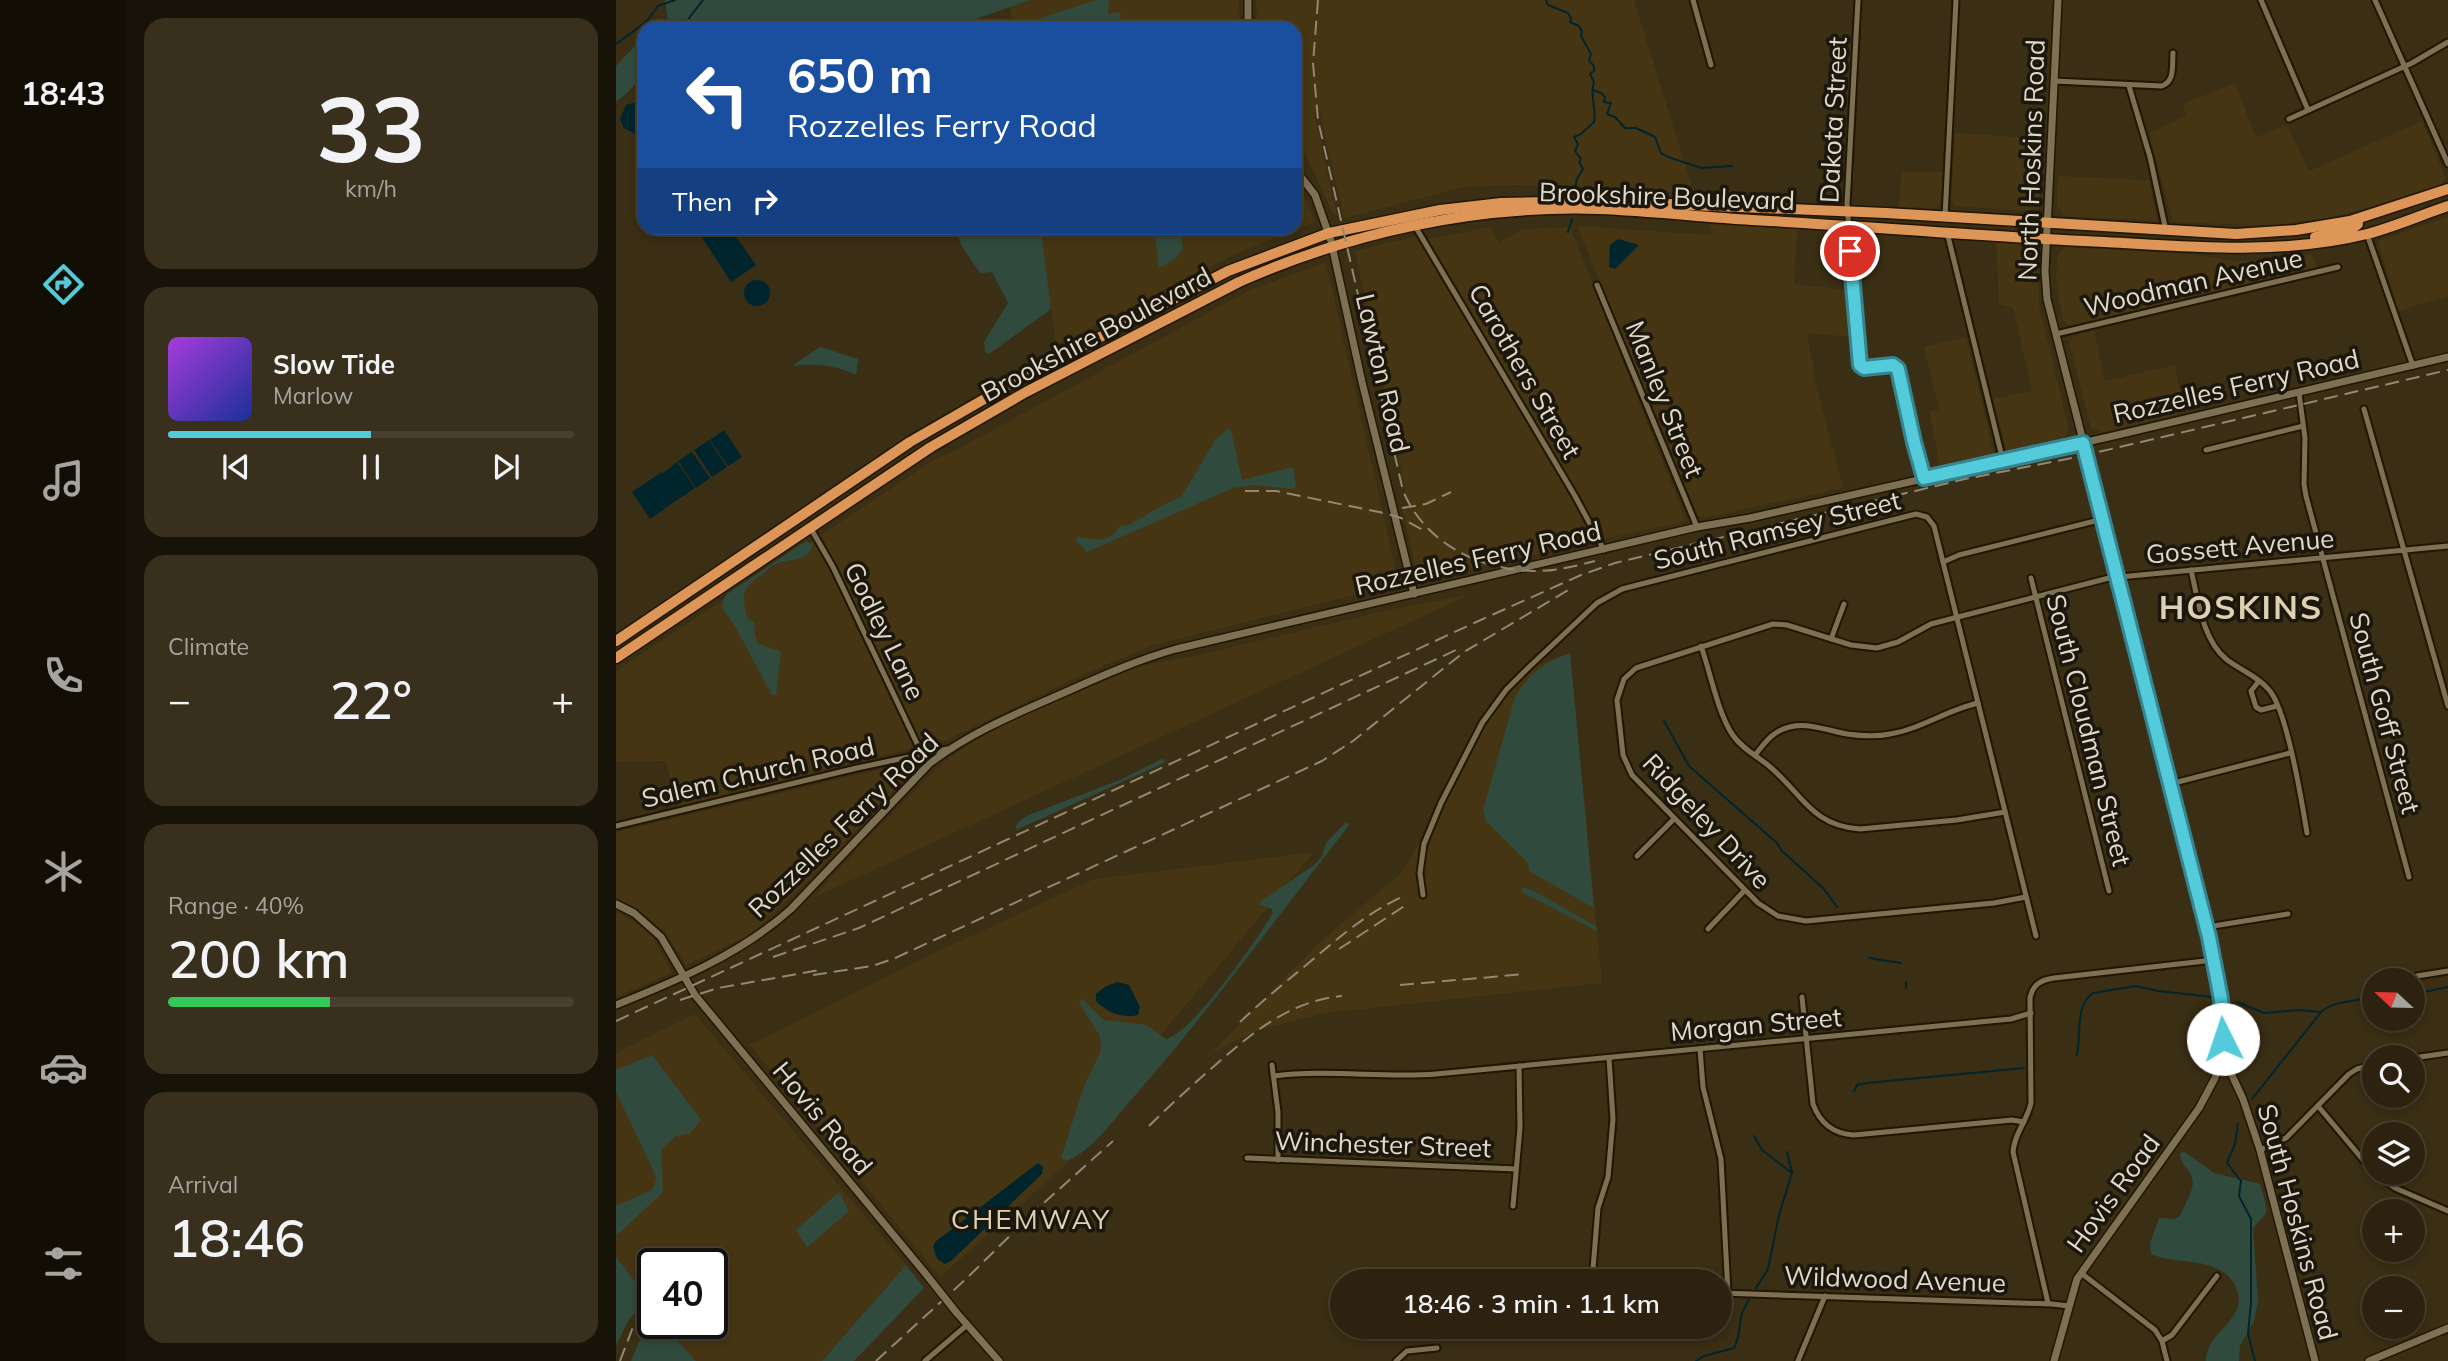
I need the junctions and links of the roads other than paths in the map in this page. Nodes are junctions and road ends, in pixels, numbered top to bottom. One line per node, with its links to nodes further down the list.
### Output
1 (1248, 0): 8 (street)
2 (1693, 0): 11 (street)
3 (1858, 0): 21 (street, Dakota Street)
4 (1956, 0): 23 (street)
5 (2058, 0): 13 (street, North Hoskins Road)
6 (2261, 0): 15 (street)
7 (2375, 0): 12 (street)
8 (1248, 21)
9 (2448, 42): 12 (street)
10 (2173, 53): 14 (street)
11 (1711, 65)
12 (2404, 66): 15 (street); 17 (street)
13 (2054, 81): 14 (street); 25 (street, North Hoskins Road)
14 (2130, 86): 28 (street)
15 (2308, 110): 16 (street)
16 (2289, 119)
17 (2448, 164)
18 (1302, 178): 30 (street, Lawton Road)
19 (2448, 189): 24 (highway, Brookshire Boulevard)
20 (2448, 206): 31 (highway, Brookshire Boulevard)
21 (1847, 212): 22 (highway, Brookshire Boulevard); 23 (highway, Brookshire Boulevard); 27 (street, Dakota Street)
22 (1408, 215): 26 (street, Carothers Street); 30 (highway, Brookshire Boulevard)
23 (1945, 217): 25 (highway, Brookshire Boulevard)
24 (2357, 219): 28 (highway, Brookshire Boulevard); 33 (highway)
25 (2048, 223): 28 (highway, Brookshire Boulevard); 32 (street, North Hoskins Road)
26 (1415, 225): 27 (highway, Brookshire Boulevard); 34 (highway, Brookshire Boulevard); 53 (street, Carothers Street)
27 (1848, 225): 29 (highway, Brookshire Boulevard); 48 (street, Dakota Street)
28 (2166, 230)
29 (1947, 232): 32 (highway, Brookshire Boulevard); 47 (street)
30 (1329, 233): 34 (street, Lawton Road); 43 (highway, Brookshire Boulevard)
31 (2367, 234): 33 (highway, Brookshire Boulevard); 39 (street)
32 (2048, 239): 33 (highway, Brookshire Boulevard); 37 (street, North Hoskins Road)
33 (2284, 245)
34 (1332, 247): 46 (highway, Brookshire Boulevard); 60 (street, Lawton Road)
35 (2338, 267): 37 (street, Woodman Avenue)
36 (1597, 285): 51 (street, Manley Street)
37 (2056, 334): 44 (street, North Hoskins Road)
38 (2448, 357): 39 (street, Rozzelles Ferry Road)
39 (2413, 366): 40 (street, Rozzelles Ferry Road)
40 (2299, 393): 42 (street, South Goff Street); 44 (street, Rozzelles Ferry Road)
41 (2364, 410): 54 (street)
42 (2303, 426): 45 (street); 55 (street, South Goff Street)
43 (909, 442): 46 (highway); 65 (highway, Brookshire Boulevard)
44 (2083, 443): 47 (street, Rozzelles Ferry Road); 49 (street, South Hoskins Road)
45 (2206, 450)
46 (917, 456): 50 (highway, Brookshire Boulevard)
47 (2003, 461): 48 (street, Rozzelles Ferry Road)
48 (1924, 478): 51 (street, Rozzelles Ferry Road)
49 (2104, 519): 56 (street); 58 (street, South Hoskins Road)
50 (810, 527): 67 (highway, Brookshire Boulevard); 74 (street, Godley Lane)
51 (1697, 527): 53 (street, Rozzelles Ferry Road)
52 (2448, 546): 54 (street, Gossett Avenue)
53 (1604, 550): 60 (street, Rozzelles Ferry Road)
54 (2404, 550): 55 (street, Gossett Avenue); 71 (street)
55 (2323, 558): 57 (street, Gossett Avenue); 82 (street, South Goff Street)
56 (1943, 562): 63 (street, South Ramsey Street); 85 (street, South Ramsey Street)
57 (2191, 570): 58 (street, Gossett Avenue); 68 (street)
58 (2118, 577): 61 (street, Gossett Avenue); 76 (street, South Hoskins Road)
59 (2031, 579): 61 (street, South Cloudman Street)
60 (1415, 594): 72 (street, Rozzelles Ferry Road)
61 (2036, 597): 63 (street, Gossett Avenue); 84 (street, South Cloudman Street)
62 (1844, 604): 64 (street)
63 (1956, 617): 64 (street, Ridgeley Drive); 69 (street, South Ramsey Street)
64 (1831, 639): 66 (street, Ridgeley Drive)
65 (616, 641)
66 (1702, 646): 75 (street); 78 (street, Ridgeley Drive)
67 (616, 658)
68 (2259, 681): 70 (street); 70 (street)
69 (1978, 703): 75 (street); 77 (street, South Ramsey Street)
70 (2277, 706): 73 (street)
71 (2448, 706)
72 (950, 748): 74 (street, Salem Church Road); 94 (street, Rozzelles Ferry Road)
73 (2290, 753): 76 (street); 80 (street)
74 (922, 754): 79 (street, Salem Church Road)
75 (1755, 755): 77 (street)
76 (2169, 784): 89 (street, South Hoskins Road)
77 (2005, 812): 86 (street, South Ramsey Street)
78 (1674, 820): 81 (street); 83 (street, Ridgeley Drive)
79 (616, 826)
80 (2307, 833)
81 (1637, 856)
82 (2409, 877)
83 (1745, 891): 86 (street, Ridgeley Drive); 90 (street)
84 (2109, 891)
85 (1422, 893)
86 (2026, 897): 91 (street, South Ramsey Street)
87 (616, 904): 94 (street, Hovis Road)
88 (2288, 914): 89 (street)
89 (2207, 927): 92 (street, South Hoskins Road)
90 (1707, 929)
91 (2036, 936)
92 (2214, 960): 98 (street); 102 (street, South Hoskins Road)
93 (2448, 971): 95 (street)
94 (683, 975): 97 (street, Rozzelles Ferry Road); 125 (street, Hovis Road, bridge)
95 (2426, 975)
96 (1802, 997): 99 (street)
97 (616, 1005)
98 (2031, 1013): 99 (street, Morgan Street); 110 (street)
99 (1806, 1038): 100 (street, Morgan Street); 110 (street)
100 (1700, 1049): 104 (street, Morgan Street); 118 (street)
101 (2448, 1053): 103 (street)
102 (2223, 1056): 111 (street, South Hoskins Road); 119 (street, Hovis Road)
103 (2425, 1056)
104 (1609, 1058): 106 (street, Morgan Street); 117 (street)
105 (1272, 1065): 108 (street)
106 (1519, 1066): 108 (street, Morgan Street); 114 (street)
107 (2362, 1068): 109 (street)
108 (1274, 1076): 113 (street)
109 (2318, 1106): 111 (street); 116 (street)
110 (2024, 1122): 123 (street)
111 (2260, 1150): 135 (street, South Hoskins Road)
112 (1247, 1158): 113 (street, Winchester Street)
113 (1278, 1160): 114 (street, Winchester Street)
114 (1516, 1169): 115 (street)
115 (1513, 1206)
116 (2448, 1211)
117 (1593, 1269)
118 (1727, 1269)
119 (2081, 1273): 124 (street, Hovis Road); 127 (street)
120 (2217, 1276): 127 (street)
121 (1732, 1293): 122 (street, Wildwood Avenue)
122 (1825, 1296): 123 (street, Wildwood Avenue); 132 (street)
123 (2048, 1303): 124 (street, Wildwood Avenue)
124 (2069, 1306): 133 (street, Hovis Road)
125 (967, 1325): 129 (street); 130 (street, Hovis Road)
126 (2448, 1328): 136 (street)
127 (2162, 1340): 134 (street)
128 (1437, 1348): 131 (street)
129 (925, 1361)
130 (999, 1361)
131 (1396, 1361)
132 (1798, 1361)
133 (2053, 1361)
134 (2167, 1361)
135 (2315, 1361)
136 (2369, 1361)

